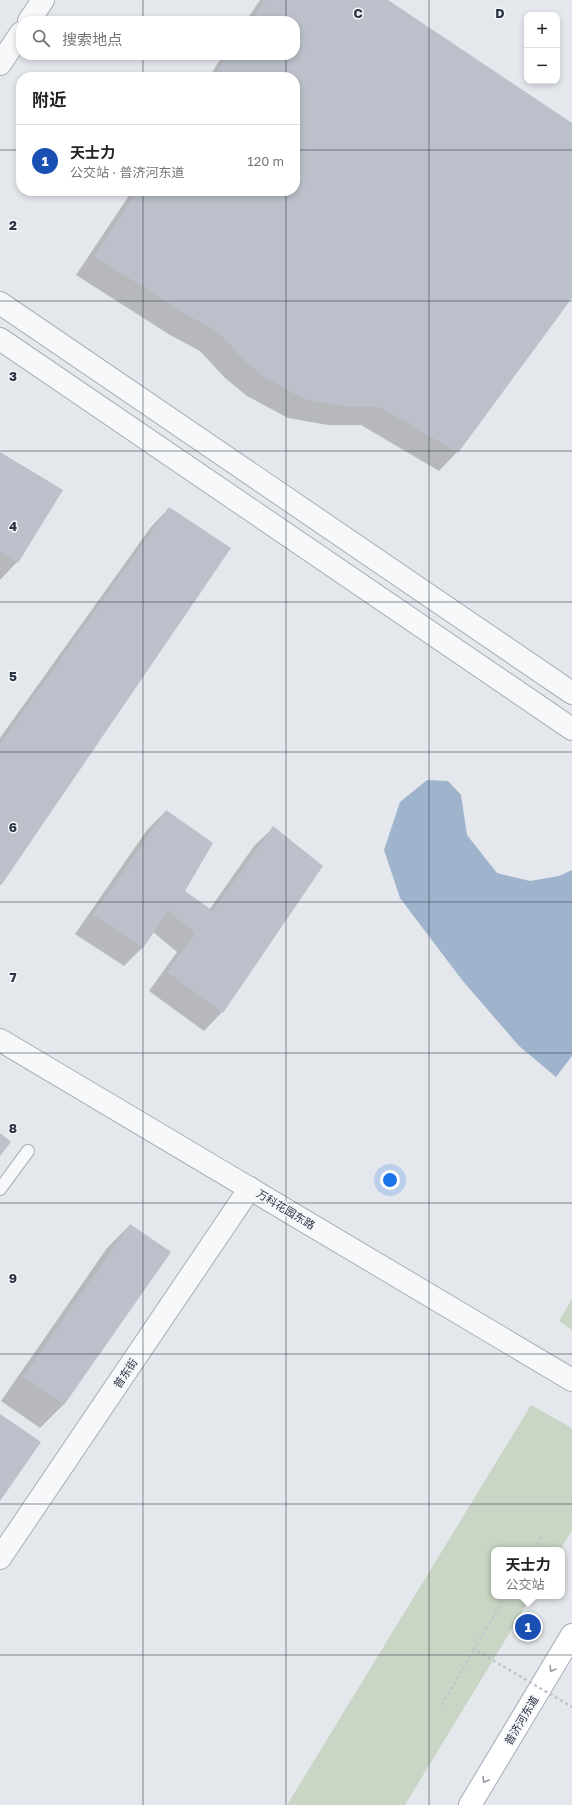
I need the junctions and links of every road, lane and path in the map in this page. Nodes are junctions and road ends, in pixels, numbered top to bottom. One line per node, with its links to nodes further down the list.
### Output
1 (44, 0): 2 (street)
2 (33, 16)
3 (16, 40): 4 (street)
4 (0, 64)
5 (0, 303): 7 (street)
6 (0, 339): 8 (street)
7 (572, 693)
8 (572, 729)
9 (0, 1040): 11 (street, 万科花园东路)
10 (28, 1151): 12 (lane)
11 (250, 1188): 13 (street, 万科花园东路); 16 (street, 普东街)
12 (0, 1189)
13 (572, 1380)
14 (542, 1536): 15 (path)
15 (536, 1547)
16 (0, 1558)
17 (504, 1599): 19 (path, bridge)
18 (572, 1635): 22 (main road, 普济河东道, one-way to 22)
19 (474, 1649): 20 (path); 21 (path, bridge)
20 (442, 1705)
21 (572, 1707)
22 (470, 1805)

